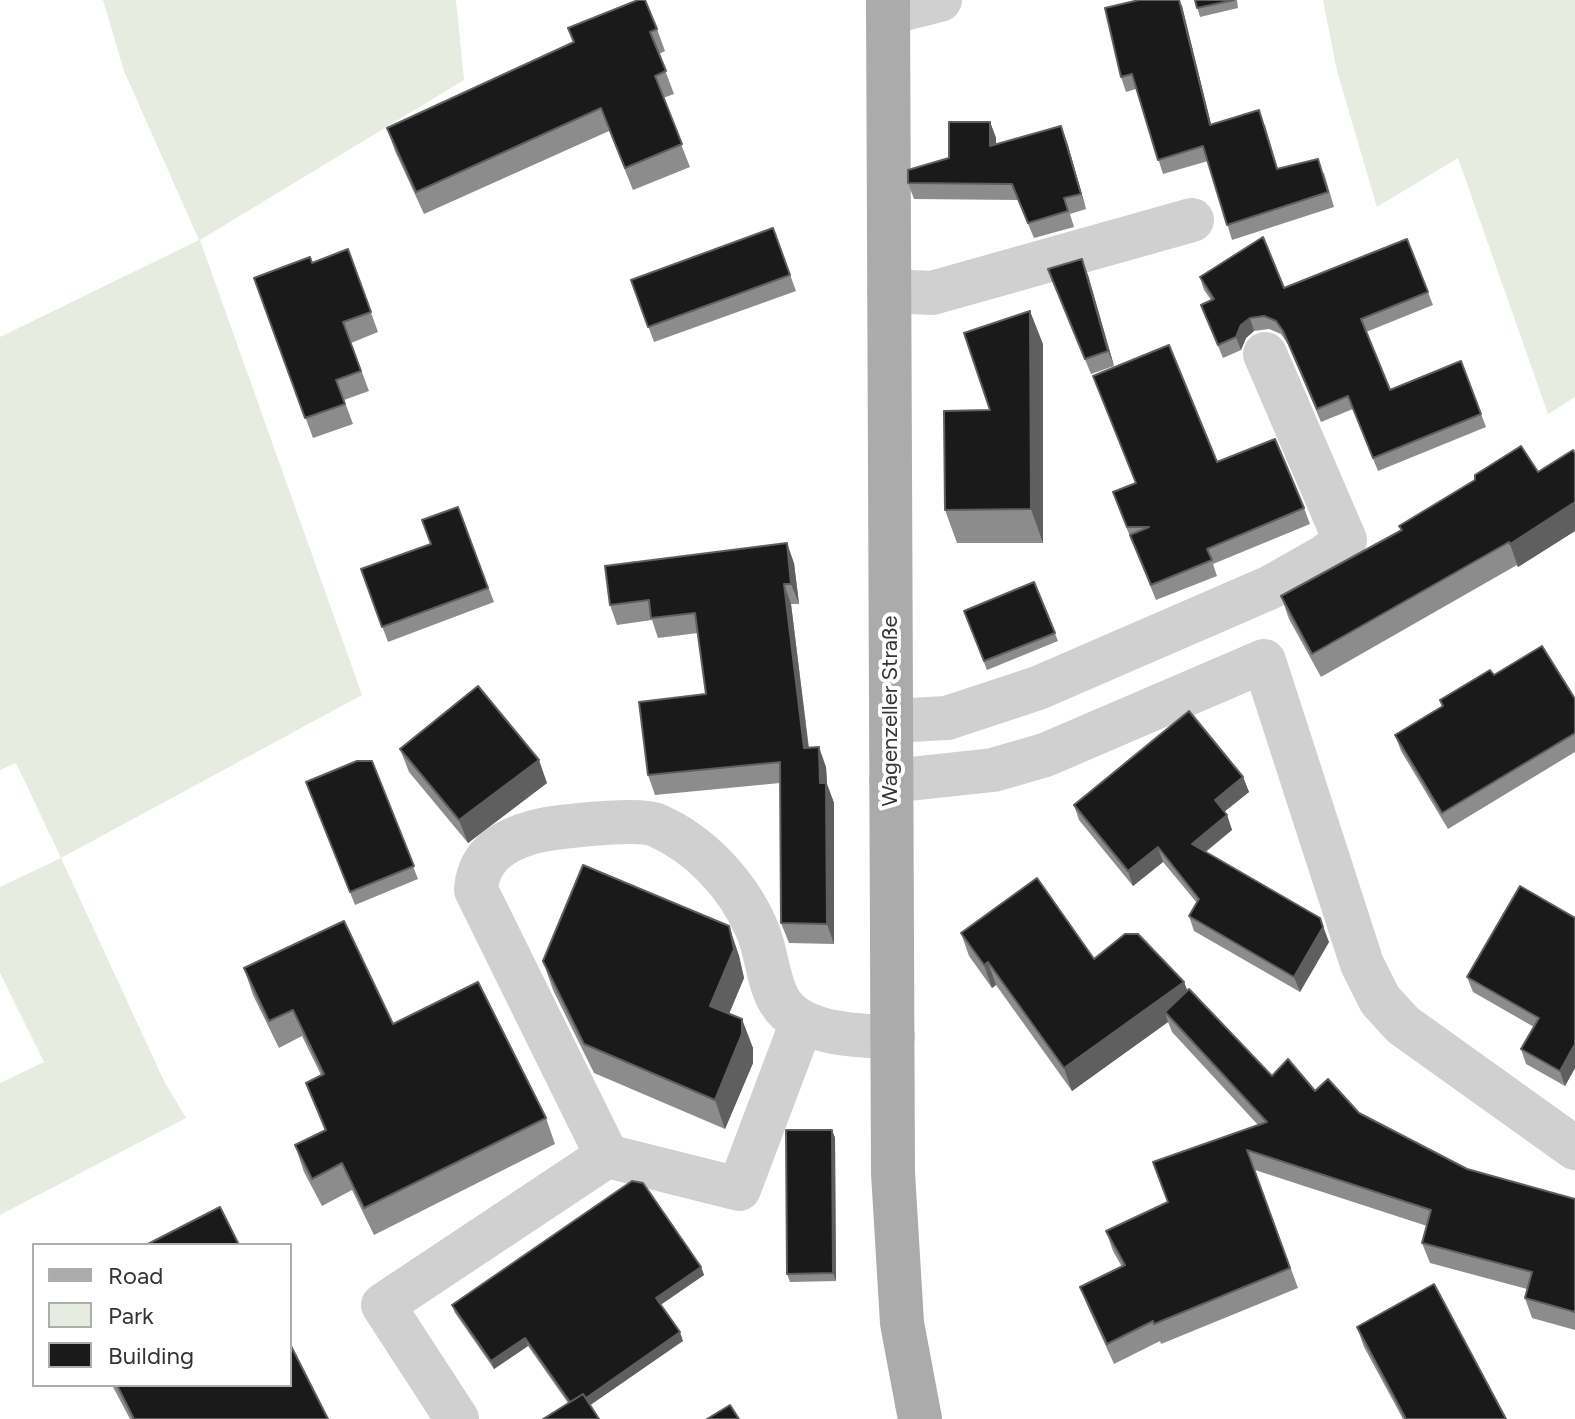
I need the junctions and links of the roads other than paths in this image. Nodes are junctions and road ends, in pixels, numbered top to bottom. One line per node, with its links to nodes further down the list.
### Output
1 (940, 0): 2 (lane)
2 (888, 6): 4 (main road, Wagenzeller Straße)
3 (1192, 220): 4 (lane)
4 (889, 291): 6 (main road, Wagenzeller Straße)
5 (1265, 354): 6 (lane)
6 (891, 721): 7 (main road, Wagenzeller Straße)
7 (891, 781): 9 (main road, Wagenzeller Straße); 10 (lane)
8 (802, 1022): 9 (lane); 11 (lane); 11 (lane)
9 (893, 1037): 13 (main road, Wagenzeller Straße)
10 (1575, 1148)
11 (607, 1156): 12 (lane)
12 (457, 1419)
13 (920, 1419)

